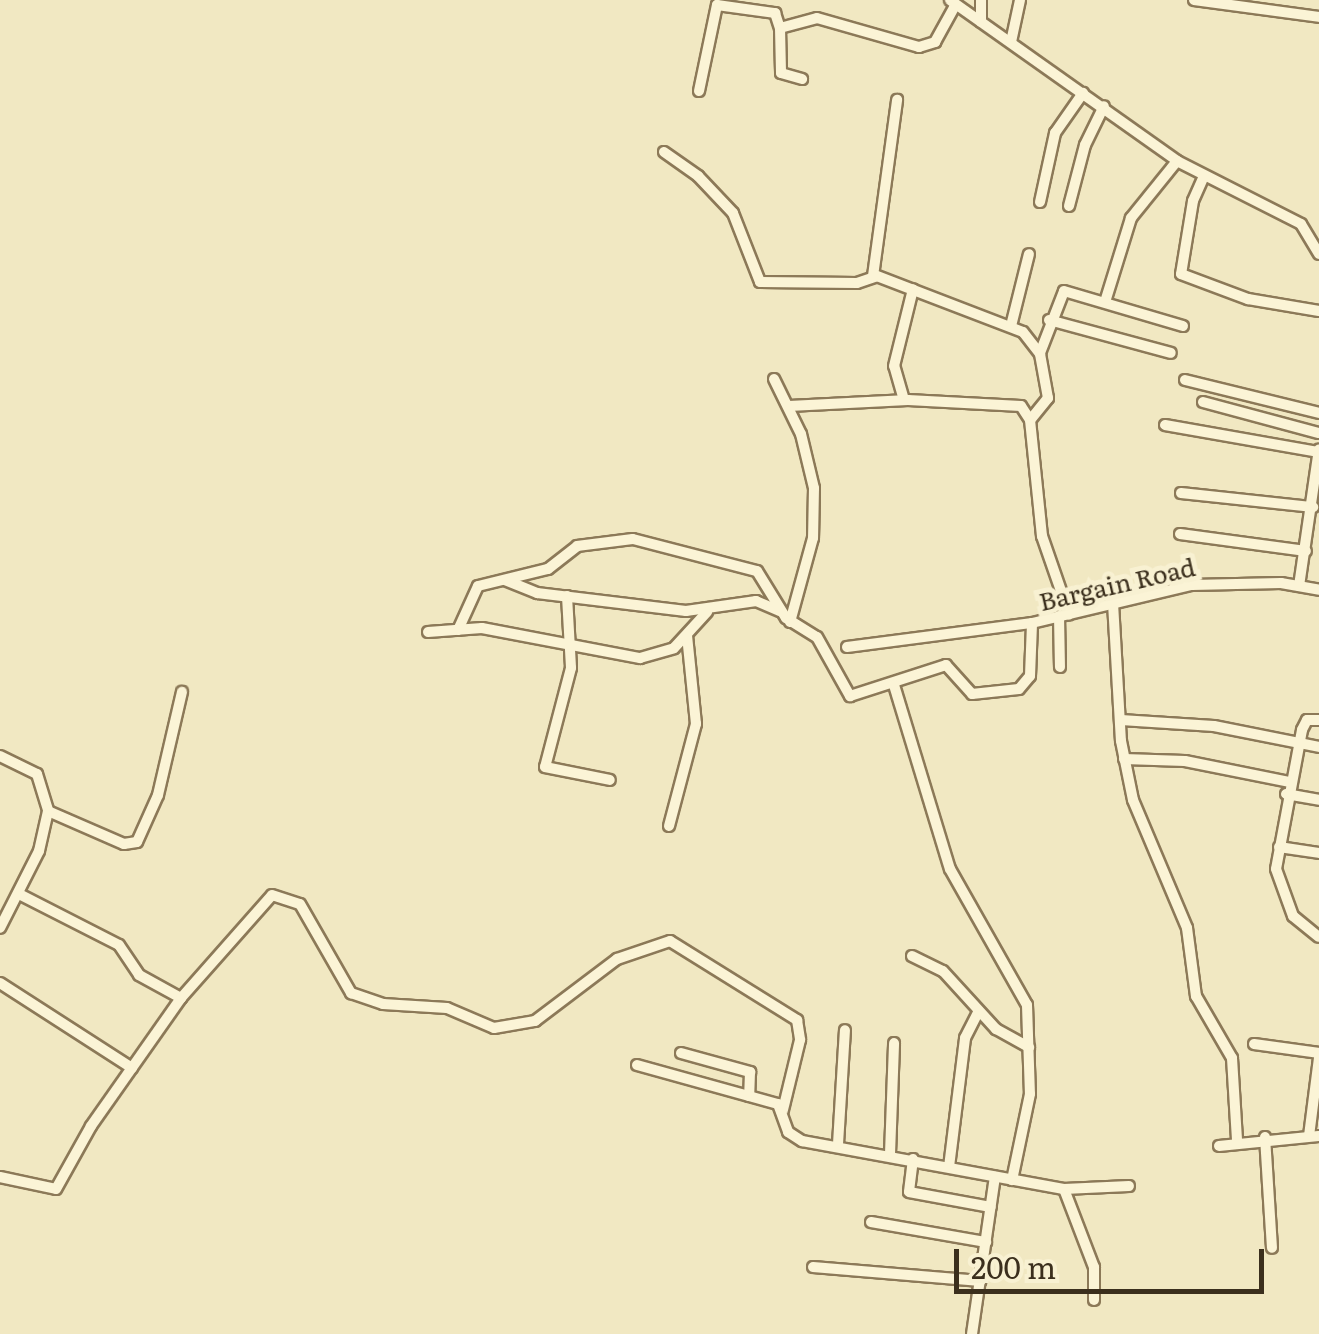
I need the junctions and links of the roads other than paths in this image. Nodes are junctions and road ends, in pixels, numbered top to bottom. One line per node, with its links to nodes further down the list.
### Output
1 (981, 0): 6 (street)
2 (1020, 0): 8 (street)
3 (1194, 0): 5 (street)
4 (953, 2): 6 (street); 7 (street)
5 (1319, 17)
6 (980, 22): 8 (street)
7 (780, 28): 9 (street); 10 (street)
8 (1011, 42): 11 (street)
9 (802, 80)
10 (699, 91)
11 (1083, 94): 13 (street); 17 (street)
12 (897, 100): 21 (street)
13 (1104, 106): 15 (street); 18 (street)
14 (664, 152): 21 (street)
15 (1177, 161): 16 (street); 23 (street)
16 (1204, 176): 20 (street); 24 (street)
17 (1040, 202)
18 (1069, 206)
19 (1029, 254): 26 (street)
20 (1319, 254)
21 (873, 276): 22 (street)
22 (913, 289): 26 (street); 32 (street)
23 (1105, 302): 25 (street); 27 (street)
24 (1319, 311)
25 (1049, 320): 28 (street); 29 (street)
26 (1012, 326): 29 (street)
27 (1183, 326)
28 (1172, 353)
29 (1040, 354): 36 (street)
30 (774, 379): 34 (street)
31 (1185, 380): 35 (street)
32 (904, 400): 34 (street); 36 (street)
33 (1203, 402): 38 (street)
34 (789, 406): 51 (street)
35 (1319, 414)
36 (1030, 420): 50 (street)
37 (1165, 425): 39 (street)
38 (1319, 433)
39 (1319, 451): 41 (street)
40 (1181, 492): 41 (street)
41 (1313, 507): 43 (street)
42 (1180, 534): 43 (street)
43 (1306, 551): 45 (street)
44 (504, 580): 47 (street); 51 (street); 53 (street)
45 (1299, 586): 46 (street, Bargain Road); 48 (street, Bargain Road)
46 (1319, 590)
47 (568, 596): 49 (street); 57 (street)
48 (1112, 603): 50 (street, Bargain Road); 61 (street)
49 (707, 612): 51 (street); 55 (street)
50 (1064, 615): 52 (street, Bargain Road); 58 (street)
51 (786, 617): 59 (street)
52 (1032, 623): 56 (street, Bargain Road); 59 (street)
53 (458, 630): 54 (street); 57 (street)
54 (428, 632)
55 (687, 635): 57 (street); 72 (street)
56 (846, 647)
57 (569, 648): 67 (street)
58 (1060, 667)
59 (894, 685): 85 (street)
60 (182, 692): 71 (street)
61 (1121, 720): 63 (street); 66 (street)
62 (1319, 720): 63 (street)
63 (1298, 743): 64 (street); 68 (street)
64 (1319, 747)
65 (0, 756): 71 (street)
66 (1124, 759): 68 (street); 95 (street)
67 (610, 780)
68 (1289, 782): 69 (street)
69 (1286, 794): 70 (street); 73 (street)
70 (1319, 800)
71 (48, 811): 75 (street)
72 (670, 826)
73 (1279, 846): 74 (street); 77 (street)
74 (1319, 854)
75 (19, 894): 76 (street); 80 (street)
76 (0, 928)
77 (1318, 936)
78 (912, 956): 81 (street)
79 (0, 983): 89 (street)
80 (182, 998): 89 (street); 92 (street)
81 (979, 1011): 85 (street); 100 (street)
82 (846, 1030): 96 (street)
83 (894, 1042): 98 (street)
84 (1254, 1044): 87 (street)
85 (1029, 1048): 103 (street)
86 (682, 1053): 91 (street)
87 (1319, 1056): 90 (street)
88 (637, 1065): 91 (street)
89 (132, 1068): 101 (street)
90 (1315, 1091): 93 (street)
91 (749, 1096): 92 (street)
92 (783, 1110): 96 (street)
93 (1314, 1136): 94 (street)
94 (1266, 1137): 95 (street); 109 (street)
95 (1237, 1140): 97 (street)
96 (838, 1144): 98 (street)
97 (1219, 1146)
98 (890, 1154): 99 (street)
99 (914, 1159): 100 (street); 106 (street)
100 (949, 1167): 102 (street)
101 (0, 1176)
102 (995, 1177): 103 (street); 106 (street)
103 (1012, 1180): 105 (street)
104 (1129, 1186): 105 (street)
105 (1064, 1189): 112 (street)
106 (991, 1207): 108 (street)
107 (871, 1222): 108 (street)
108 (986, 1242): 111 (street)
109 (1272, 1248)
110 (813, 1267): 111 (street)
111 (980, 1281): 113 (street)
112 (1094, 1300)
113 (972, 1334)

